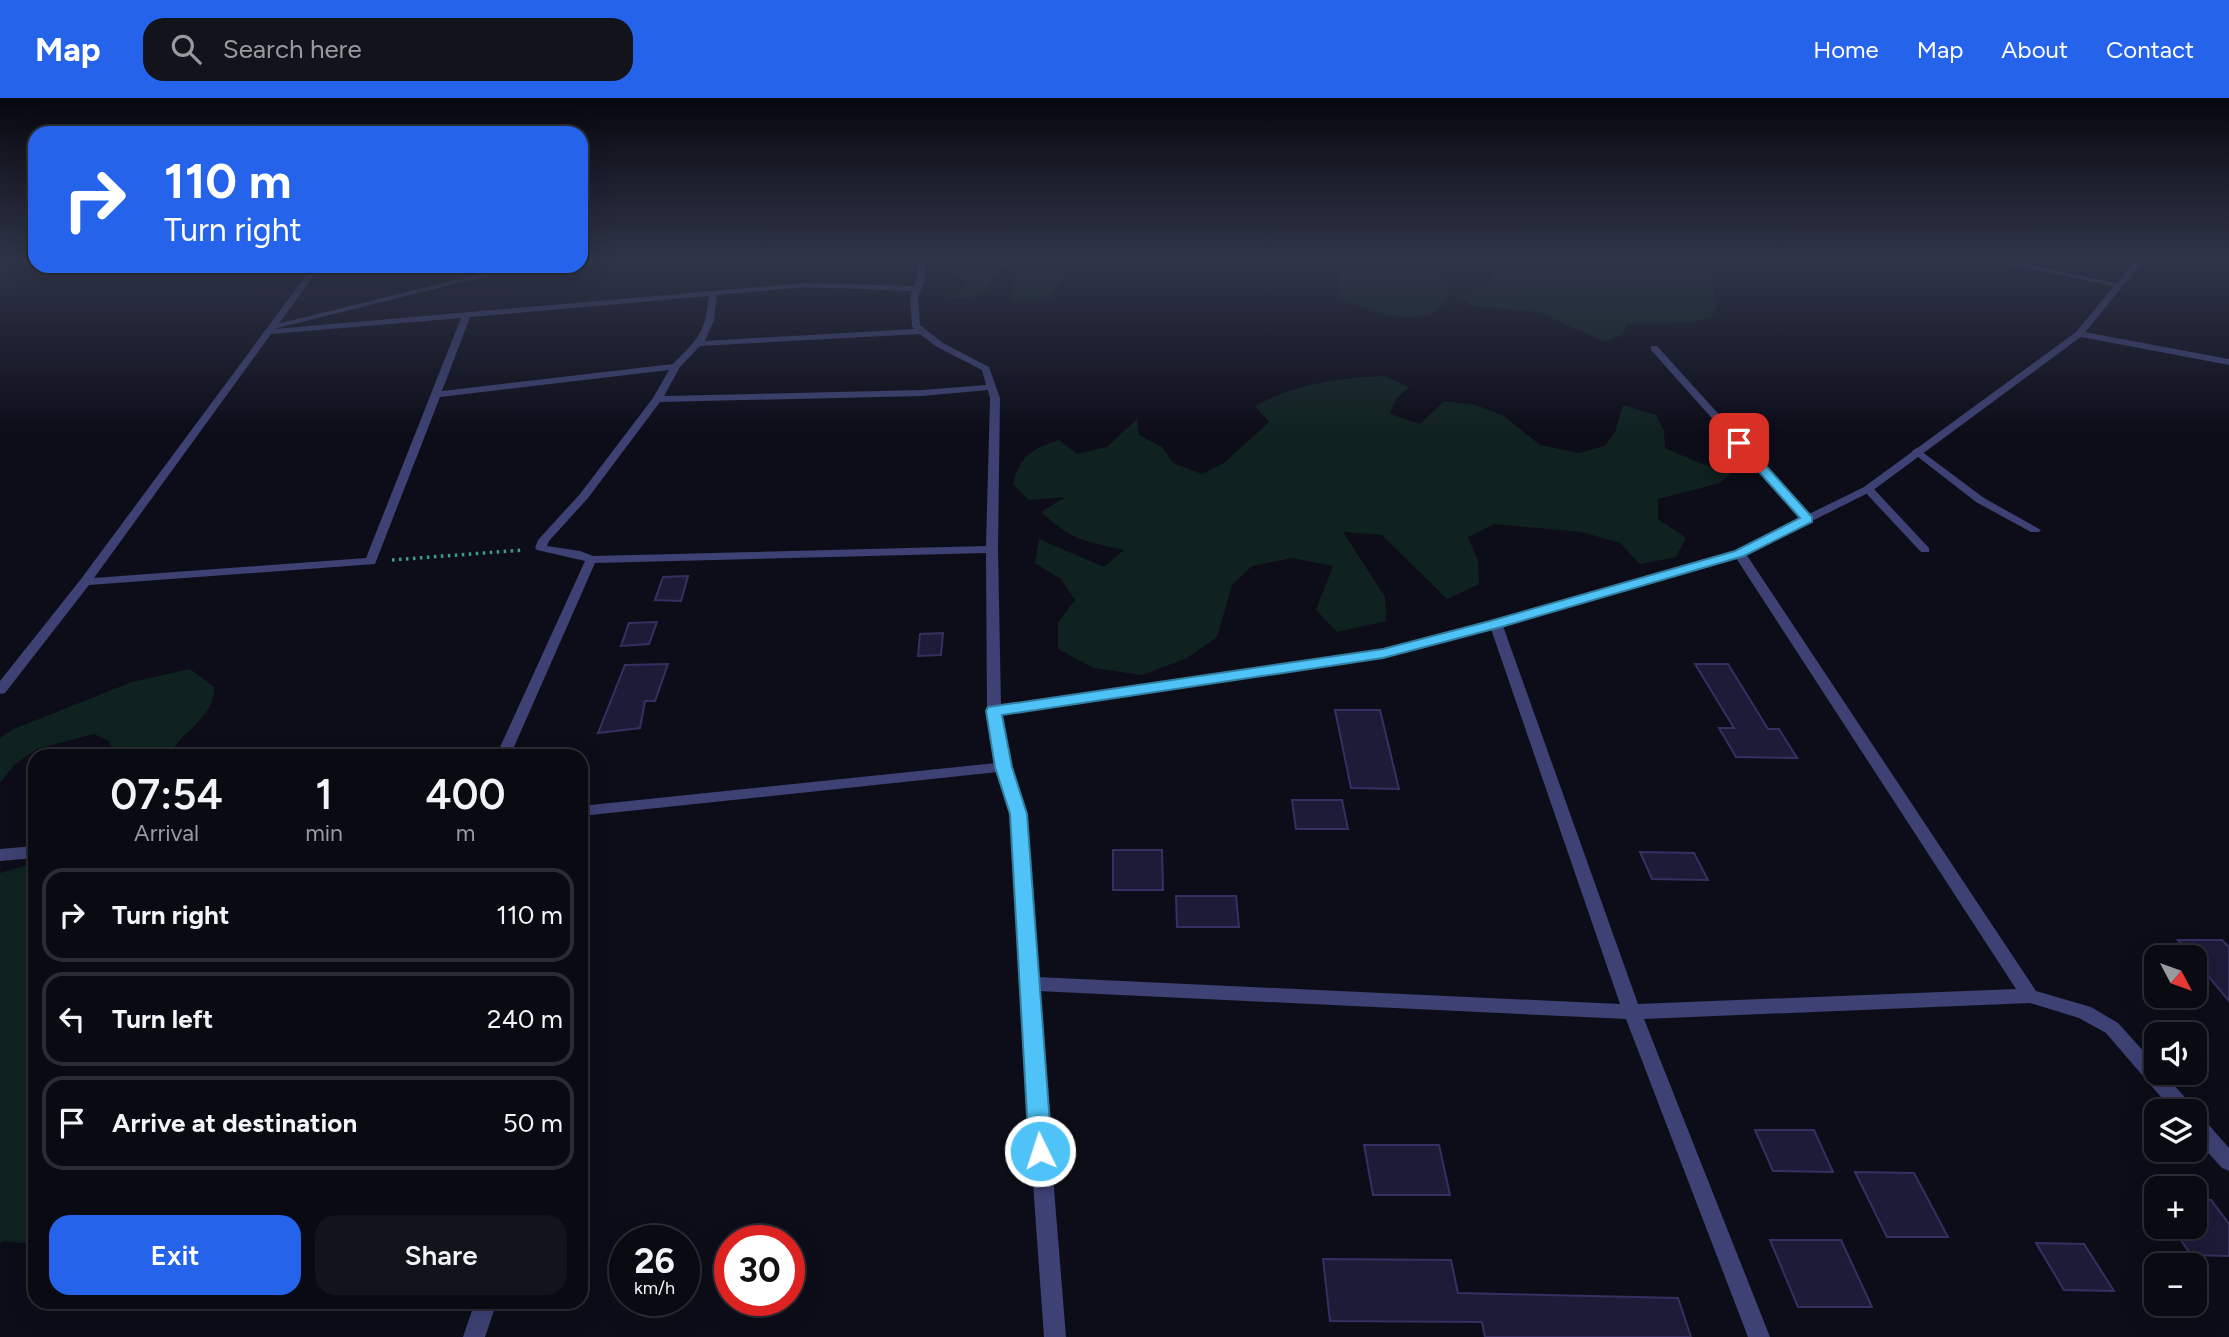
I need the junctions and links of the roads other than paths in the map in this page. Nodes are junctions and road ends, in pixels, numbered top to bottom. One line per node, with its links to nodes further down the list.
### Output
1 (278, 318): 8 (street)
2 (315, 318): 8 (street)
3 (439, 318): 8 (street)
4 (465, 318): 16 (street)
5 (710, 318): 11 (street)
6 (915, 318): 9 (street)
7 (2092, 318): 10 (street)
8 (270, 329): 26 (street)
9 (923, 331): 11 (street); 15 (street)
10 (2078, 334): 13 (street); 18 (street)
11 (697, 344): 14 (street)
12 (1654, 348): 20 (street)
13 (2229, 362)
14 (676, 366): 16 (street); 17 (street)
15 (991, 387): 17 (street); 22 (street)
16 (437, 394): 26 (street)
17 (657, 399): 25 (street)
18 (1917, 451): 19 (street); 21 (street)
19 (1868, 489): 20 (street); 23 (street)
20 (1808, 519): 24 (street)
21 (2035, 530)
22 (992, 549): 25 (street); 29 (street)
23 (1925, 550)
24 (1740, 553): 27 (street); 36 (street)
25 (591, 561): 30 (street)
26 (85, 582): 28 (street)
27 (1496, 624): 29 (street); 37 (street)
28 (0, 690)
29 (994, 711): 31 (street)
30 (506, 749)
31 (1004, 767): 32 (street); 35 (street)
32 (588, 810)
33 (28, 853): 34 (street)
34 (0, 855)
35 (1030, 984): 37 (street); 43 (street)
36 (2030, 996): 37 (street); 38 (street)
37 (1632, 1012): 44 (street)
38 (2174, 1099)
39 (2207, 1136): 40 (street)
40 (2227, 1158)
41 (484, 1309): 42 (street)
42 (474, 1337)
43 (1055, 1337)
44 (1759, 1337)

